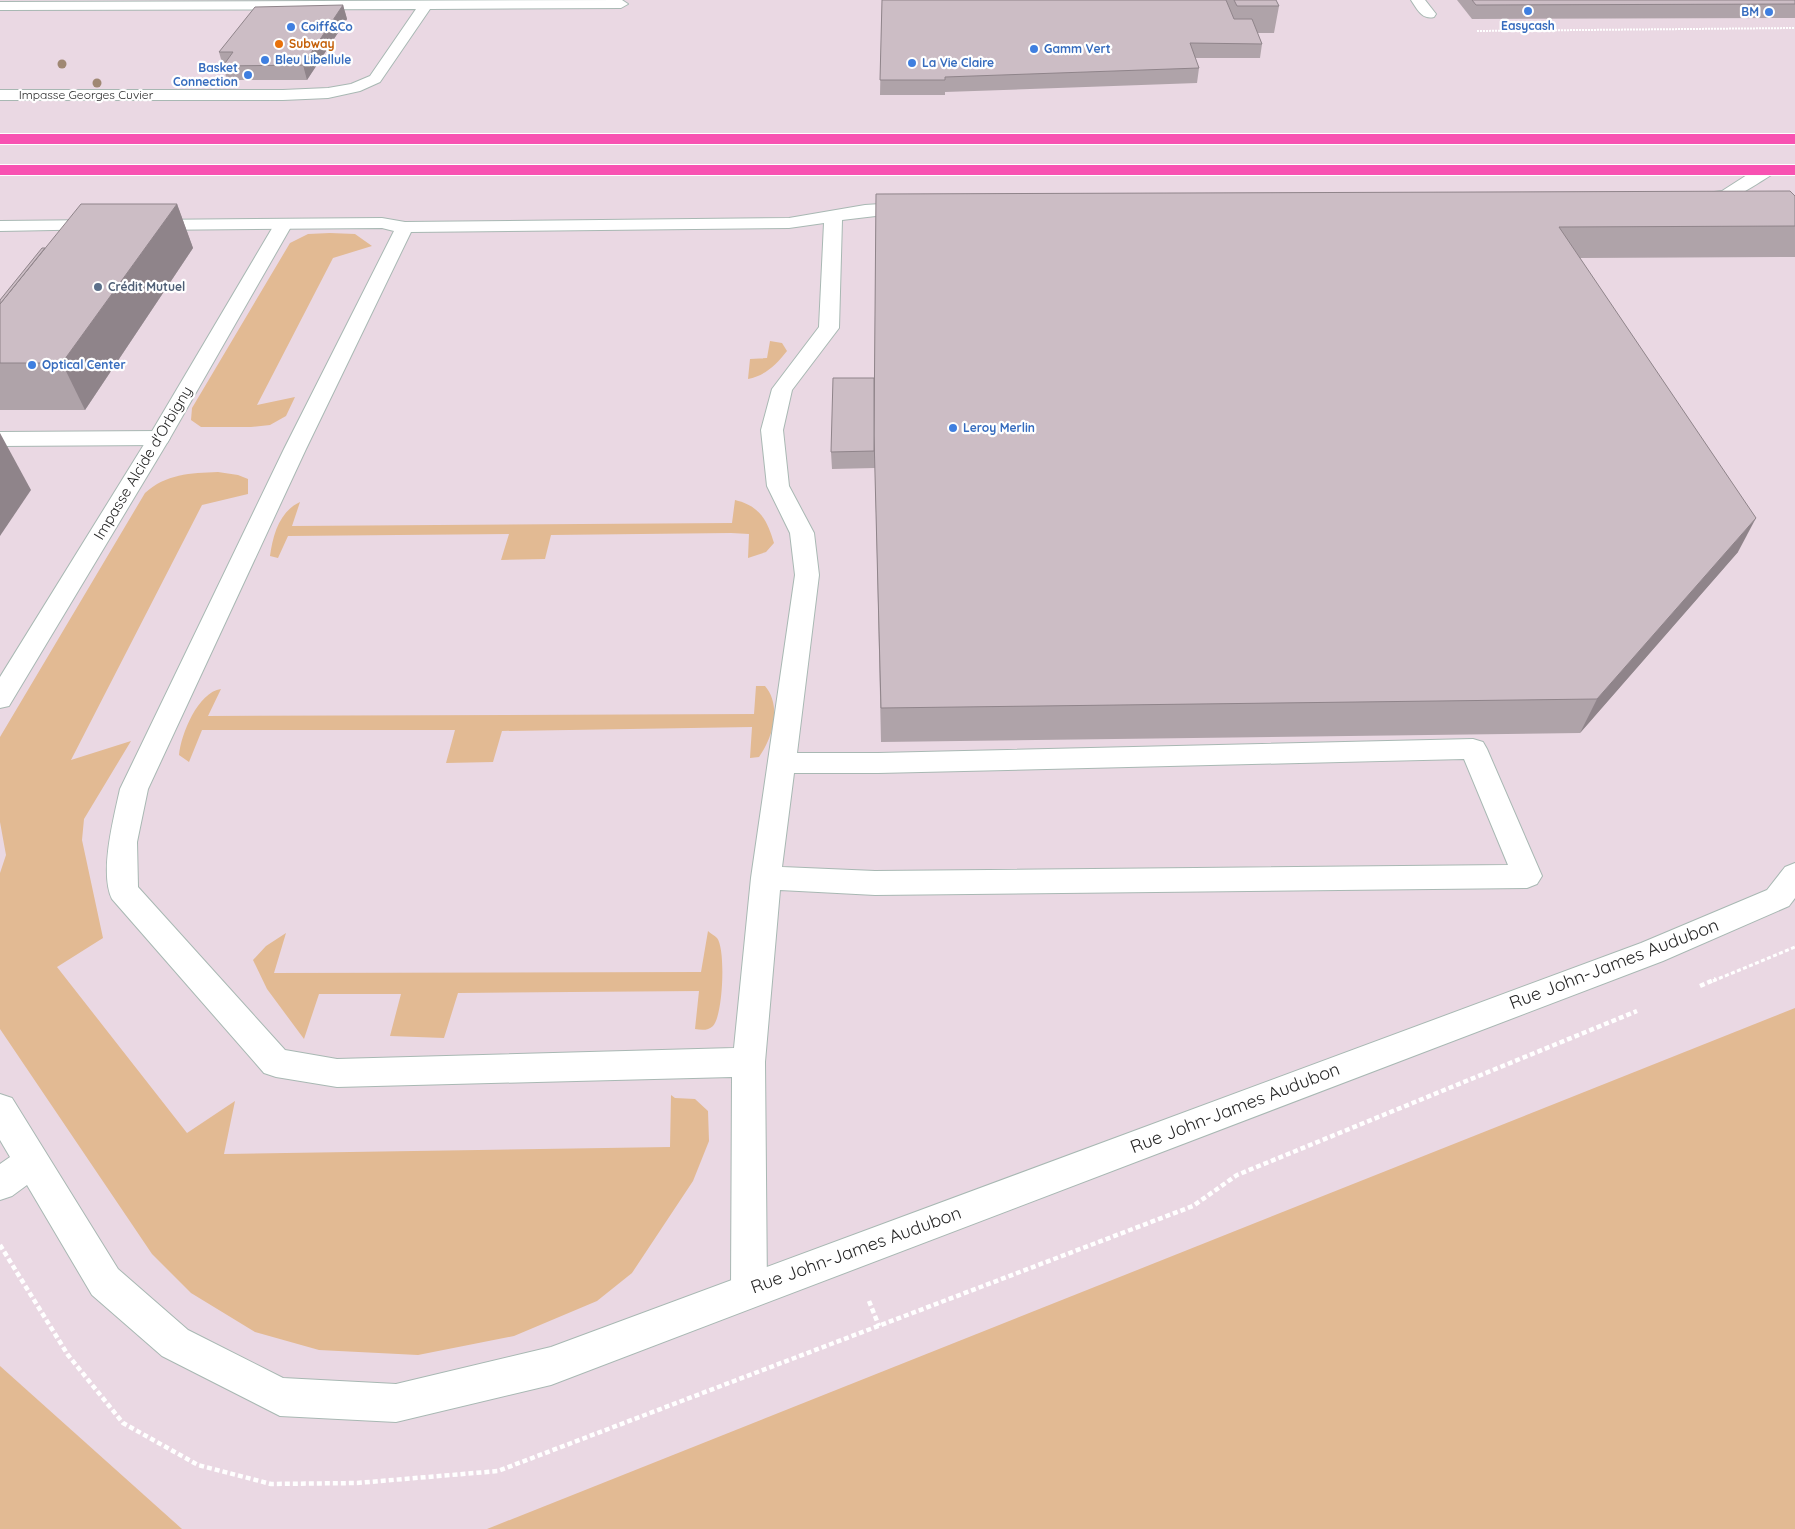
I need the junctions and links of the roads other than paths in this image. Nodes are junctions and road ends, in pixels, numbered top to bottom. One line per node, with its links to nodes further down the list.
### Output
1 (1418, 0): 5 (street)
2 (428, 2): 3 (street); 4 (street); 6 (street, Impasse Georges Cuvier)
3 (621, 4)
4 (0, 6)
5 (1429, 14)
6 (0, 96)
7 (0, 138): 8 (highway)
8 (1795, 138)
9 (0, 170): 10 (highway)
10 (1767, 170): 11 (highway); 12 (street)
11 (1795, 170)
12 (1678, 202)
13 (933, 206): 14 (street)
14 (833, 218): 19 (street); 23 (street)
15 (283, 224): 17 (street); 19 (street); 20 (street, Impasse Alcide d'Orbigny)
16 (113, 225): 18 (street)
17 (133, 225)
18 (0, 226)
19 (405, 227): 26 (street)
20 (159, 438): 21 (street); 22 (street, Impasse Alcide d'Orbigny)
21 (0, 439)
22 (0, 699)
23 (782, 763): 25 (street); 25 (street)
24 (1795, 876): 30 (street, Rue John-James Audubon)
25 (766, 878): 26 (street)
26 (749, 1062): 30 (street)
27 (0, 1109): 28 (street, Rue John-James Audubon)
28 (32, 1162): 29 (street); 30 (street, Rue John-James Audubon)
29 (0, 1184)
30 (749, 1290)

